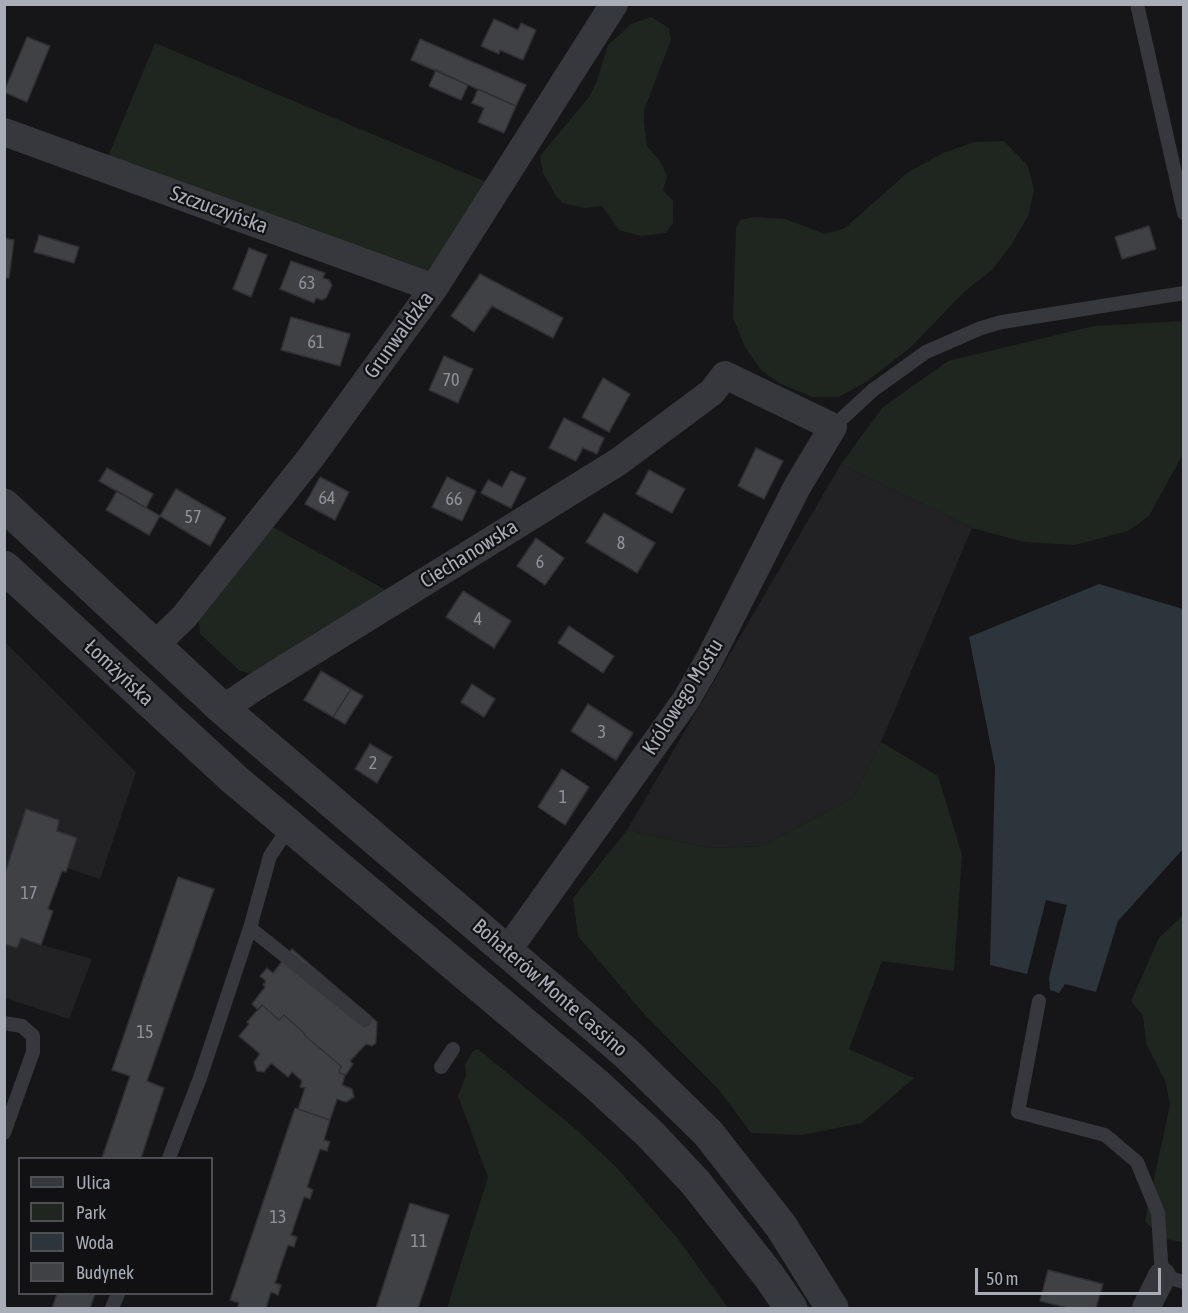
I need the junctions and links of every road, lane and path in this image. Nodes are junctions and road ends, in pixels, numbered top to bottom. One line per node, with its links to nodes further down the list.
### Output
1 (615, 4): 5 (street, Grunwaldzka)
2 (1137, 4): 4 (lane)
3 (4, 132): 5 (street, Szczuczyńska)
4 (1184, 213)
5 (434, 288): 10 (street, Grunwaldzka)
6 (1184, 293): 7 (lane)
7 (833, 427): 11 (street, Ciechanowska); 15 (street, Królowego Mostu)
8 (4, 505): 10 (street)
9 (4, 567): 12 (street, Łomżyńska)
10 (155, 645): 11 (street)
11 (223, 709): 15 (street, Bohaterów Monte Cassino)
12 (234, 779): 13 (street, Bohaterów Monte Cassino)
13 (290, 826): 14 (lane); 22 (street, Bohaterów Monte Cassino)
14 (250, 928): 17 (lane); 24 (lane)
15 (507, 951): 20 (street, Bohaterów Monte Cassino)
16 (1039, 1001): 25 (lane)
17 (365, 1020)
18 (4, 1023): 23 (lane)
19 (453, 1049): 21 (lane)
20 (626, 1053): 22 (street); 27 (street, Bohaterów Monte Cassino)
21 (441, 1067)
22 (596, 1084): 26 (street, Bohaterów Monte Cassino)
23 (4, 1133)
24 (169, 1157)
25 (1173, 1279): 28 (street)
26 (790, 1308)
27 (832, 1308)
28 (1146, 1308)

